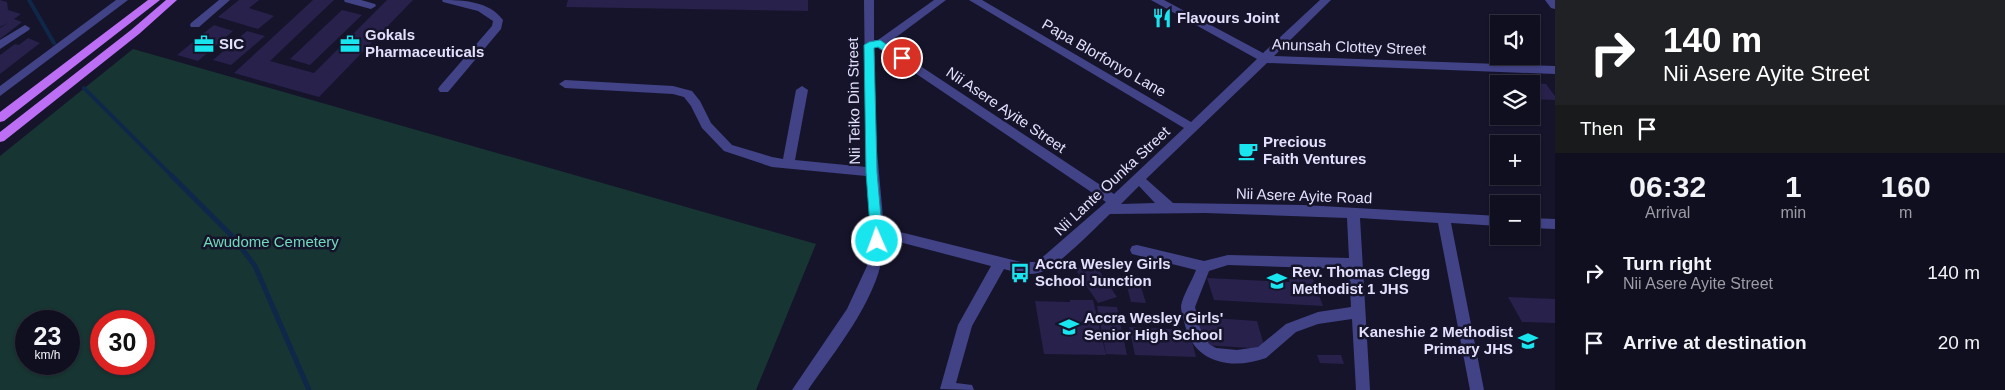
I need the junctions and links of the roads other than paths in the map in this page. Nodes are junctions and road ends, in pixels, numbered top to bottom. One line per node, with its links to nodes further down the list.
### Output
1 (122, 0): 24 (street)
2 (156, 0): 25 (main road)
3 (172, 0): 27 (main road)
4 (224, 0): 15 (street)
5 (349, 0): 13 (street)
6 (447, 0): 22 (street)
7 (869, 0): 17 (street, Nii Teiko Din Street)
8 (941, 0): 17 (street)
9 (974, 0): 26 (street, Papa Blorfonyo Lane)
10 (1156, 0): 19 (street, Anunsah Clottey Street)
11 (1326, 0): 19 (street, Nii Lante Ounka Street)
12 (1550, 0): 14 (street)
13 (370, 6)
14 (1555, 6)
15 (195, 25)
16 (25, 28): 18 (street)
17 (874, 44): 29 (street, Nii Teiko Din Street); 31 (street, Nii Asere Ayite Street)
18 (0, 45)
19 (1265, 59): 20 (street, Anunsah Clottey Street); 26 (street, Nii Lante Ounka Street)
20 (1555, 70)
21 (565, 84): 28 (street)
22 (444, 89)
23 (802, 90): 28 (street)
24 (0, 92)
25 (0, 118)
26 (1192, 128): 30 (street, Nii Lante Ounka Street)
27 (0, 138)
28 (788, 164): 29 (street)
29 (872, 172): 38 (street, Nii Teiko Din Street)
30 (1139, 179): 31 (street, Nii Lante Ounka Street); 32 (street)
31 (1111, 205): 32 (street, Nii Asere Ayite Road); 40 (street, Nii Lante Ounka Street)
32 (1170, 207): 33 (street, Nii Asere Ayite Road)
33 (1353, 213): 34 (street, Nii Asere Ayite Road); 41 (street)
34 (1444, 218): 35 (street, Nii Asere Ayite Road); 48 (street)
35 (1490, 221)
36 (1540, 223): 37 (street)
37 (1555, 224)
38 (877, 230): 40 (street, Nii Lante Ounka Street); 45 (street, Nii Teiko Din Street)
39 (1137, 250): 42 (street)
40 (1000, 263): 44 (street)
41 (1356, 264): 42 (street); 43 (street)
42 (1204, 267): 43 (street)
43 (1359, 312): 47 (street)
44 (947, 389): 46 (street)
45 (798, 390)
46 (967, 390)
47 (1363, 390)
48 (1477, 390)

